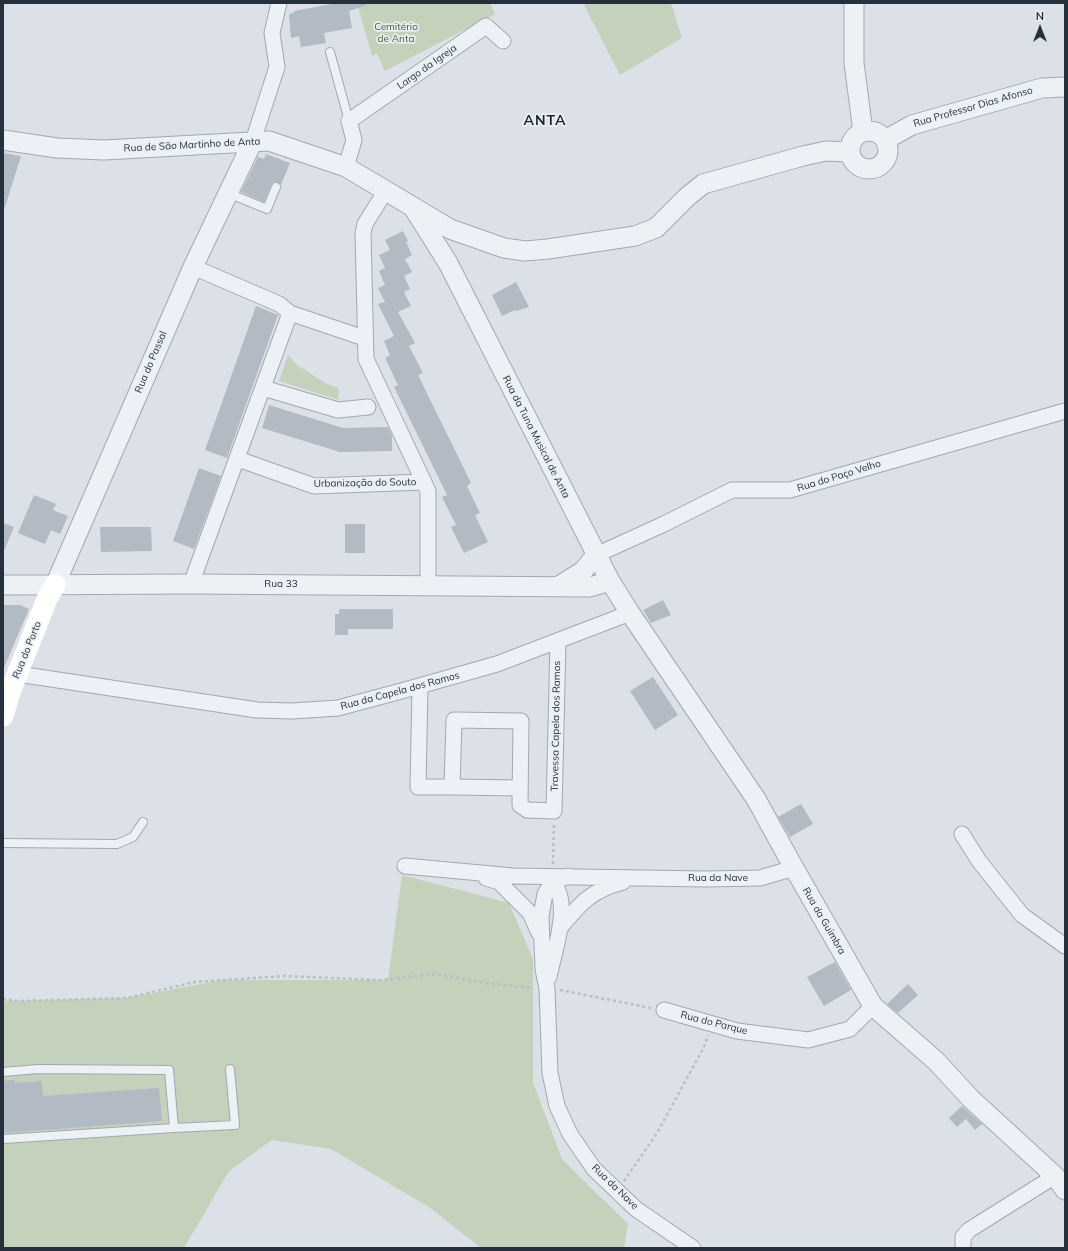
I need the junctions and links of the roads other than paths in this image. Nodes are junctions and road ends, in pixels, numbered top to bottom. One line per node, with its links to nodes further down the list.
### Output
1 (279, 3): 10 (street)
2 (854, 3): 7 (street)
3 (503, 41): 6 (street, Largo da Igreja)
4 (330, 52): 6 (lane)
5 (1065, 87): 9 (street, Rua Professor Dias Afonso)
6 (349, 121): 12 (street)
7 (863, 132): 9 (street); 11 (street)
8 (3, 140): 10 (street, Rua de São Martinho de Anta)
9 (885, 140): 11 (street)
10 (253, 141): 12 (street, Rua de São Martinho de Anta); 15 (street, Rua do Passal)
11 (850, 152): 18 (street)
12 (346, 167): 14 (street, Rua de São Martinho de Anta)
13 (276, 187): 15 (lane)
14 (385, 192): 16 (street, Rua de São Martinho de Anta); 23 (street, Urbanização do Souto)
15 (228, 193): 21 (street, Rua do Passal)
16 (414, 208): 17 (street); 19 (street, Rua da Tuna Musical de Anta)
17 (450, 229): 18 (street); 19 (street)
18 (472, 237): 20 (street)
19 (436, 244): 20 (street, Rua da Tuna Musical de Anta)
20 (446, 259): 29 (street, Rua da Tuna Musical de Anta)
21 (193, 267): 22 (street); 33 (street, Rua do Passal)
22 (290, 313): 23 (street); 24 (street)
23 (364, 338): 28 (street, Urbanização do Souto)
24 (263, 388): 25 (street); 27 (street)
25 (368, 407)
26 (1065, 411): 29 (street, Rua do Paço Velho)
27 (238, 459): 28 (street, Urbanização do Souto); 31 (street)
28 (424, 482): 34 (street, Urbanização do Souto)
29 (596, 555): 30 (street, Rua da Tuna Musical de Anta); 35 (street)
30 (610, 582): 35 (street, Rua 33); 36 (street, Rua da Tuna Musical de Anta)
31 (191, 584): 33 (street, Rua 33); 34 (street, Rua 33)
32 (3, 585): 33 (street, Rua 33)
33 (55, 585): 38 (main road, Rua do Porto)
34 (428, 585): 35 (street, Rua 33)
35 (560, 586)
36 (630, 614): 37 (street, Rua da Capela dos Ramos); 47 (street, Rua da Guimbra)
37 (558, 642): 39 (street, Rua da Capela dos Ramos); 42 (street, Travessa Capela dos Ramos)
38 (18, 674): 39 (street, Rua da Capela dos Ramos); 40 (main road, Rua do Porto)
39 (420, 686): 41 (street)
40 (3, 716)
41 (452, 787): 42 (street); 42 (street)
42 (520, 788)
43 (143, 822): 45 (lane)
44 (962, 834): 52 (street)
45 (3, 843)
46 (405, 866): 48 (street, Rua da Nave)
47 (794, 868): 50 (street, Rua da Nave); 55 (street, Rua da Guimbra)
48 (468, 873): 49 (street, Rua da Nave); 53 (street, Rua da Nave)
49 (549, 878): 50 (street, Rua da Nave); 51 (street, Rua da Nave); 53 (street, Rua da Nave)
50 (641, 878): 51 (street, Rua da Nave)
51 (560, 928): 54 (street, Rua da Nave)
52 (1065, 946)
53 (542, 948): 54 (street, Rua da Nave)
54 (547, 989): 62 (street, Rua da Nave)
55 (873, 1006): 56 (street, Rua do Parque); 61 (street, Rua da Guimbra)
56 (664, 1010)
57 (230, 1069): 59 (lane)
58 (3, 1072): 59 (lane)
59 (174, 1128): 60 (lane)
60 (3, 1139)
61 (1060, 1183): 63 (street)
62 (693, 1248)
63 (963, 1248)

